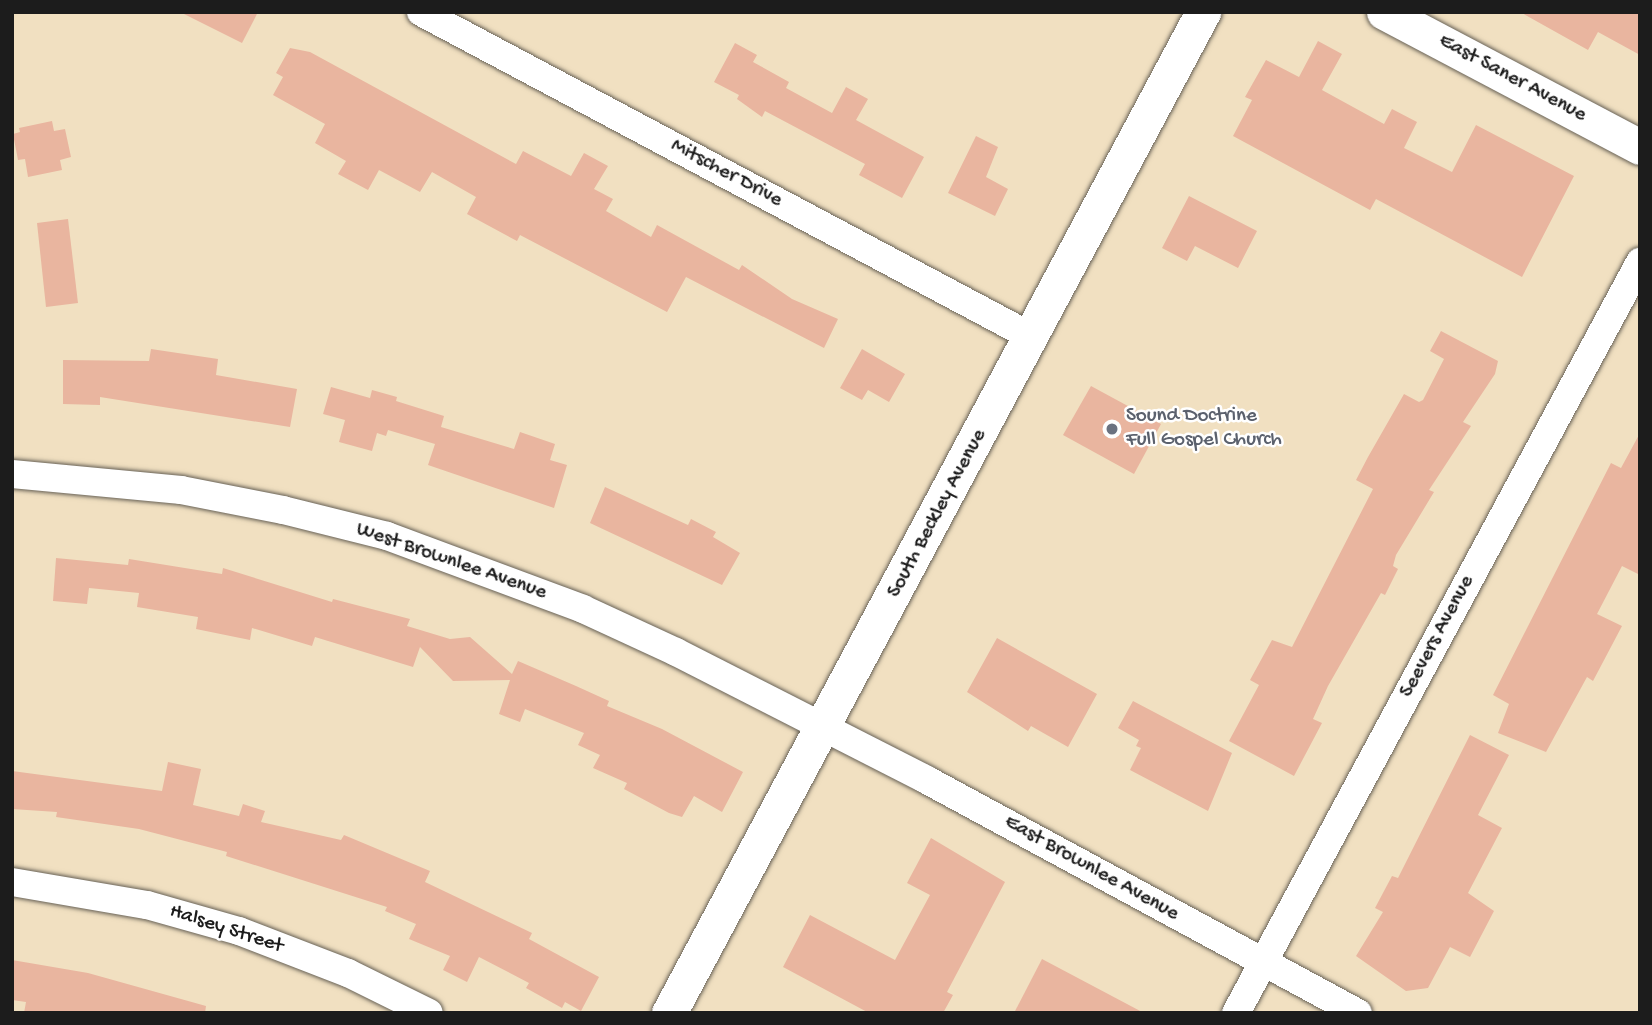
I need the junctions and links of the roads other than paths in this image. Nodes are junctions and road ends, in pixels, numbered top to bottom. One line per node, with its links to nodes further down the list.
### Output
1 (421, 12): 6 (street, Mitscher Drive)
2 (1203, 12): 6 (street, South Beckley Avenue)
3 (1384, 12): 4 (street, East Saner Avenue)
4 (1640, 147)
5 (1640, 262): 10 (street, Seevers Avenue)
6 (1032, 337): 8 (street, South Beckley Avenue)
7 (12, 474): 8 (street, West Brownlee Avenue)
8 (822, 728): 10 (street, East Brownlee Avenue); 12 (street, South Beckley Avenue)
9 (12, 882): 11 (street, Halsey Street)
10 (1263, 963): 13 (street, Seevers Avenue); 14 (street, East Brownlee Avenue)
11 (429, 1013)
12 (669, 1013)
13 (1236, 1013)
14 (1358, 1013)

